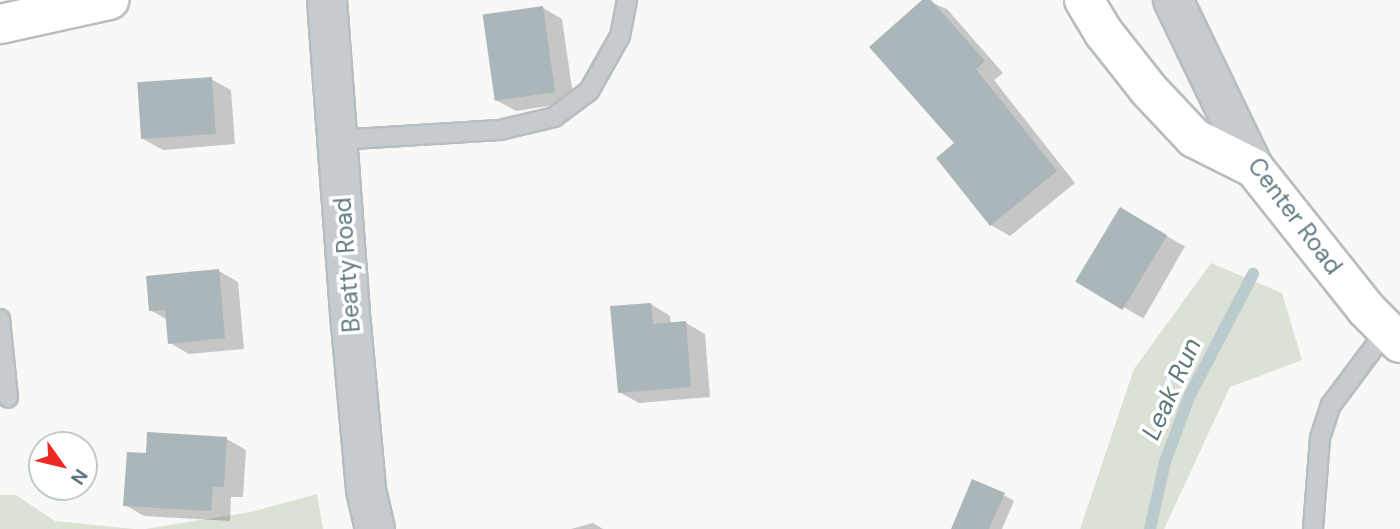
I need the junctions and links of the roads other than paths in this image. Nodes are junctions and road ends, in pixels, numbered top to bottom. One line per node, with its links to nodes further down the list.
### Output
1 (109, 0): 6 (main road)
2 (327, 0): 7 (street, Beatty Road)
3 (627, 0): 7 (lane)
4 (1084, 0): 8 (main road)
5 (1172, 0): 8 (street, Center Road)
6 (0, 24)
7 (337, 140): 12 (street, Beatty Road)
8 (1254, 168): 10 (main road, Center Road)
9 (0, 319): 11 (lane)
10 (1394, 336): 13 (lane)
11 (8, 398)
12 (374, 529)
13 (1312, 529)

